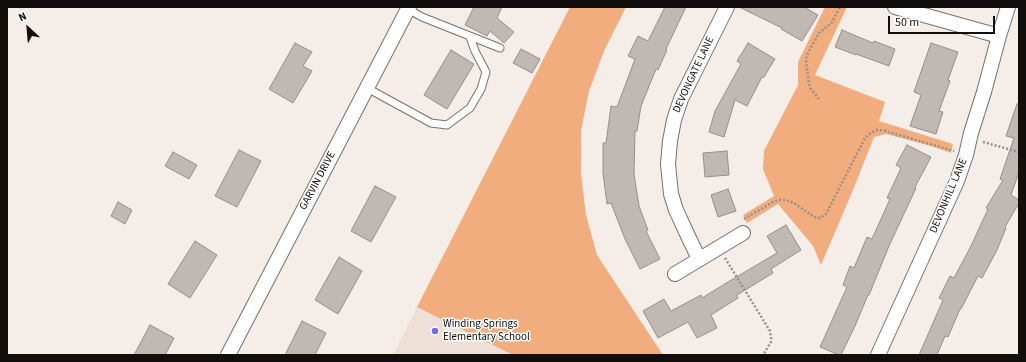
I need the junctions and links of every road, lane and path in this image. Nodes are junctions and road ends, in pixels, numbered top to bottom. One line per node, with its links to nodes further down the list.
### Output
1 (727, 7): 16 (street, DEVONGATE LANE)
2 (840, 7): 10 (path)
3 (895, 7): 6 (street)
4 (1008, 7): 6 (street, DEVONHILL LANE)
5 (409, 8): 7 (lane); 9 (street, GARVIN DRIVE)
6 (999, 36): 20 (street, DEVONHILL LANE)
7 (470, 37): 8 (lane); 9 (lane)
8 (500, 48)
9 (367, 88): 18 (street, GARVIN DRIVE)
10 (819, 100)
11 (983, 142): 13 (path)
12 (955, 151): 14 (path)
13 (1019, 152)
14 (743, 226): 16 (street)
15 (724, 255): 19 (path)
16 (699, 259): 17 (street)
17 (675, 274)
18 (228, 355)
19 (763, 355)
20 (878, 355)

